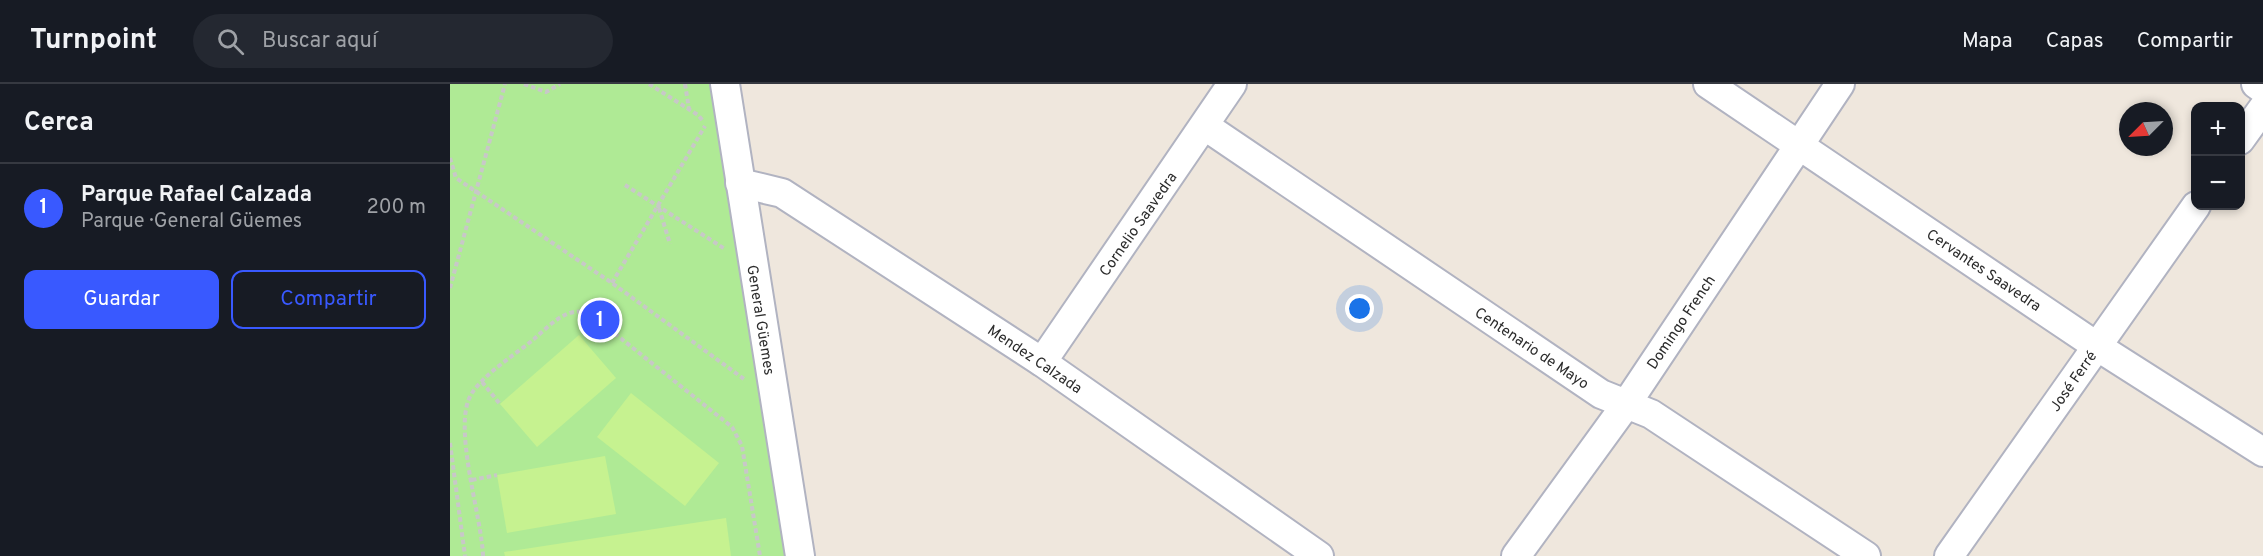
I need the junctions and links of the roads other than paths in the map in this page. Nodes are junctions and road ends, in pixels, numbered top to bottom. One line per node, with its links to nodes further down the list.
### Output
1 (724, 84): 11 (street, General Güemes)
2 (1232, 84): 8 (street, Cornelio Saavedra)
3 (1708, 84): 10 (street, Cervantes Saavedra)
4 (1840, 84): 10 (street, Domingo French)
5 (2256, 84): 6 (street)
6 (2263, 89)
7 (2263, 108): 9 (street)
8 (1205, 126): 14 (street, Cornelio Saavedra); 15 (street, Centenario de Mayo)
9 (2245, 134)
10 (1798, 146): 13 (street, Cervantes Saavedra); 15 (street, Domingo French)
11 (740, 183): 14 (street, Mendez Calzada); 17 (street, General Güemes)
12 (2193, 210): 13 (street, José Ferré)
13 (2098, 347): 16 (street, Cervantes Saavedra); 21 (street, José Ferré)
14 (1042, 362): 18 (street, Mendez Calzada)
15 (1625, 406): 19 (street, Domingo French); 20 (street, Centenario de Mayo)
16 (2263, 452)
17 (800, 556)
18 (1319, 556)
19 (1516, 556)
20 (1866, 556)
21 (1949, 556)

